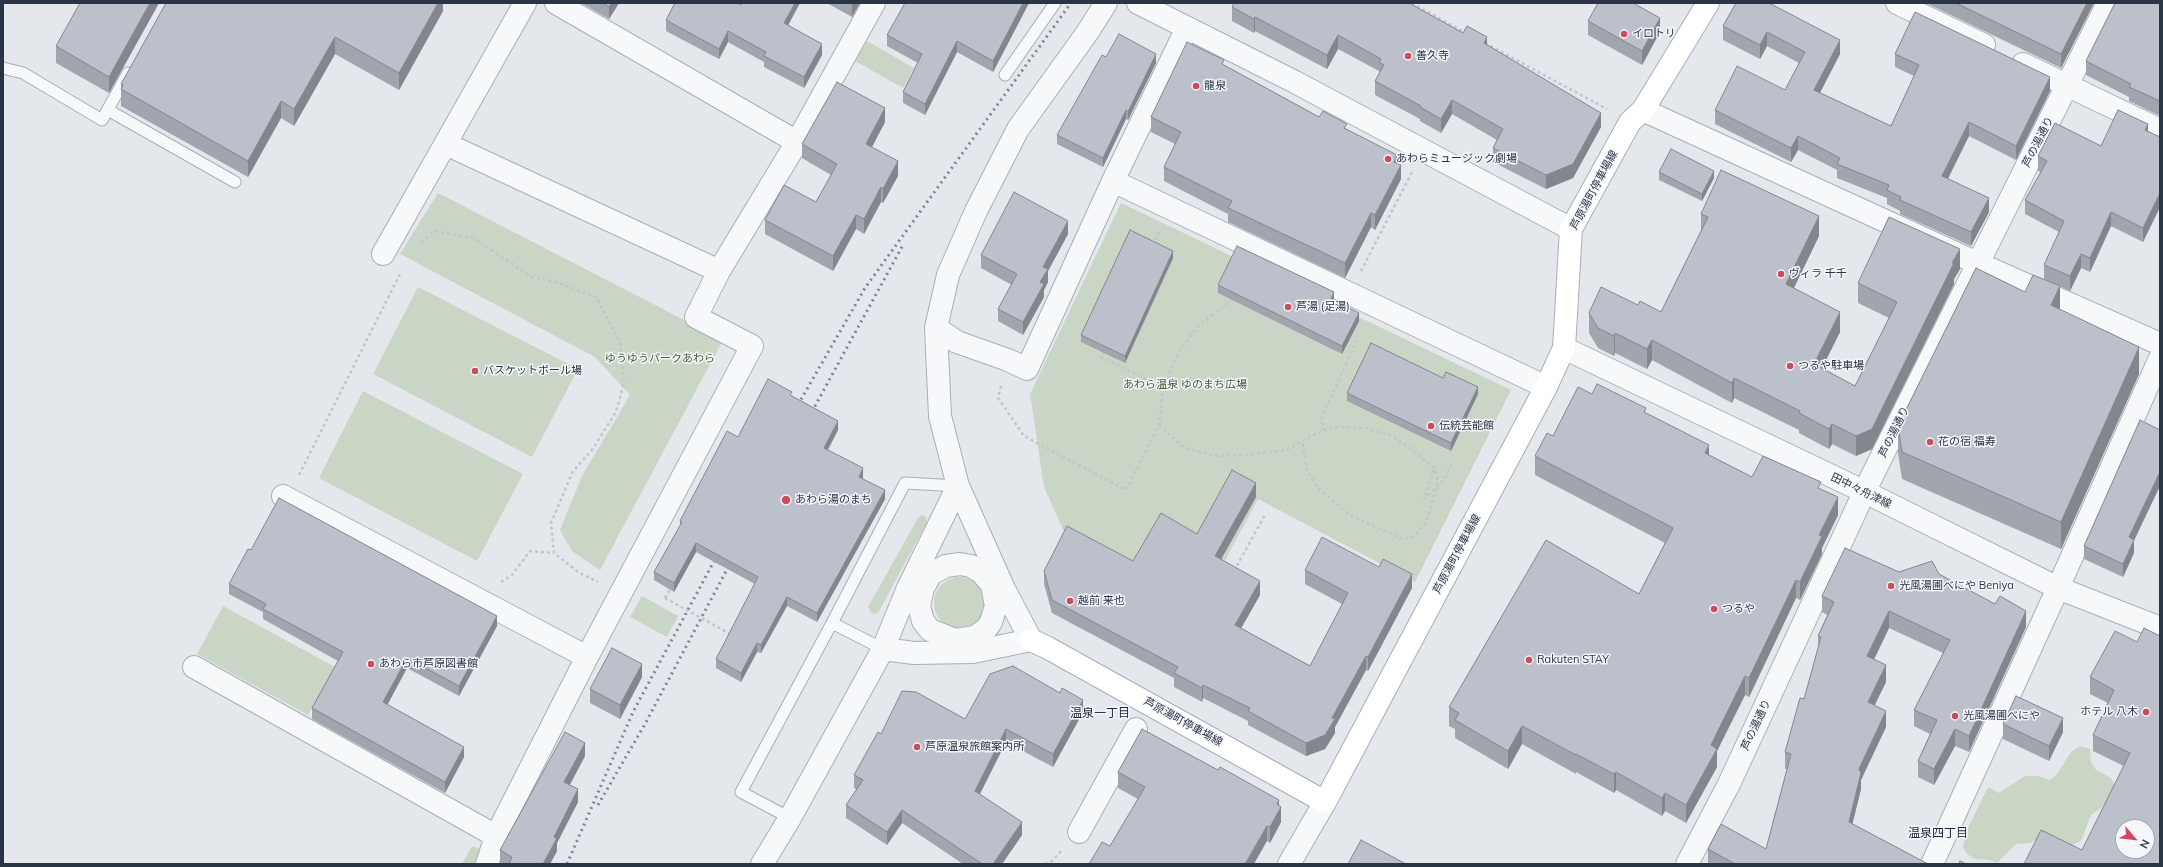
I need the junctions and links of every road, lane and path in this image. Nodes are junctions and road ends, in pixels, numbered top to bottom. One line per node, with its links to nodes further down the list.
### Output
1 (525, 3): 22 (street)
2 (556, 3): 21 (street)
3 (874, 3): 21 (street)
4 (1055, 3): 16 (lane)
5 (1106, 3): 36 (street)
6 (1138, 3): 11 (street)
7 (1412, 3): 12 (path)
8 (1708, 3): 19 (main road, 芦原湯町停車場線)
9 (1897, 3): 17 (street)
10 (2108, 3): 17 (street, 芦の湯通り)
11 (1187, 28): 24 (street); 26 (street)
12 (1473, 36)
13 (1480, 40): 19 (path)
14 (134, 63): 18 (lane)
15 (3, 68): 18 (lane)
16 (1005, 75)
17 (2067, 85): 20 (street); 31 (street, 芦の湯通り)
18 (108, 110): 25 (lane)
19 (1636, 116): 26 (main road, 芦原湯町停車場線); 31 (street)
20 (2160, 130)
21 (797, 142): 32 (street)
22 (446, 144): 30 (street); 32 (street)
23 (1414, 168): 34 (path)
24 (1113, 181): 34 (street); 42 (street)
25 (235, 182)
26 (1571, 229): 39 (main road, 芦原湯町停車場線)
27 (1166, 237): 29 (path)
28 (420, 243): 54 (path)
29 (1152, 248)
30 (382, 254)
31 (1978, 263): 38 (street); 52 (street, 芦の湯通り)
32 (719, 271): 62 (street)
33 (401, 273): 51 (path)
34 (1349, 295): 43 (street)
35 (1231, 301): 44 (path)
36 (936, 328): 42 (street); 50 (street)
37 (1355, 338): 46 (path)
38 (2160, 344)
39 (1564, 348): 43 (main road, 芦原湯町停車場線); 52 (street, 田中々舟津線)
40 (1104, 349): 44 (path)
41 (2160, 358): 61 (street)
42 (1008, 360): 45 (path)
43 (1546, 387): 73 (main road, 芦原湯町停車場線)
44 (1163, 388): 45 (path)
45 (1159, 425): 47 (path)
46 (1324, 431): 47 (path); 49 (path)
47 (1302, 441): 49 (path)
48 (1452, 464): 49 (path)
49 (1435, 470)
50 (958, 486): 55 (street); 57 (street); 64 (lane)
51 (290, 488): 70 (street)
52 (1865, 492): 61 (street, 田中々舟津線); 80 (street, 芦の湯通り)
53 (1266, 513): 56 (path)
54 (554, 553): 58 (path); 62 (path)
55 (924, 571): 57 (street); 60 (street); 63 (street)
56 (1232, 574)
57 (995, 579): 67 (street); 68 (street)
58 (500, 583)
59 (672, 585): 66 (path, bridge)
60 (908, 588): 63 (street); 69 (street)
61 (2058, 588): 65 (street, 田中々舟津線); 81 (street)
62 (621, 594): 70 (street)
63 (919, 606): 68 (street)
64 (832, 623): 69 (lane); 74 (lane)
65 (2160, 628)
66 (738, 638)
67 (1031, 640): 68 (street); 73 (main road, 芦原湯町停車場線)
68 (959, 646): 69 (street)
69 (883, 649): 74 (street)
70 (587, 657): 76 (street)
71 (194, 667): 76 (street)
72 (1136, 729): 75 (street)
73 (1325, 802): 79 (street)
74 (790, 818): 78 (street)
75 (1079, 832)
76 (496, 836): 77 (street)
77 (487, 864)
78 (762, 864)
79 (1289, 864)
80 (1687, 864)
81 (1932, 864)

